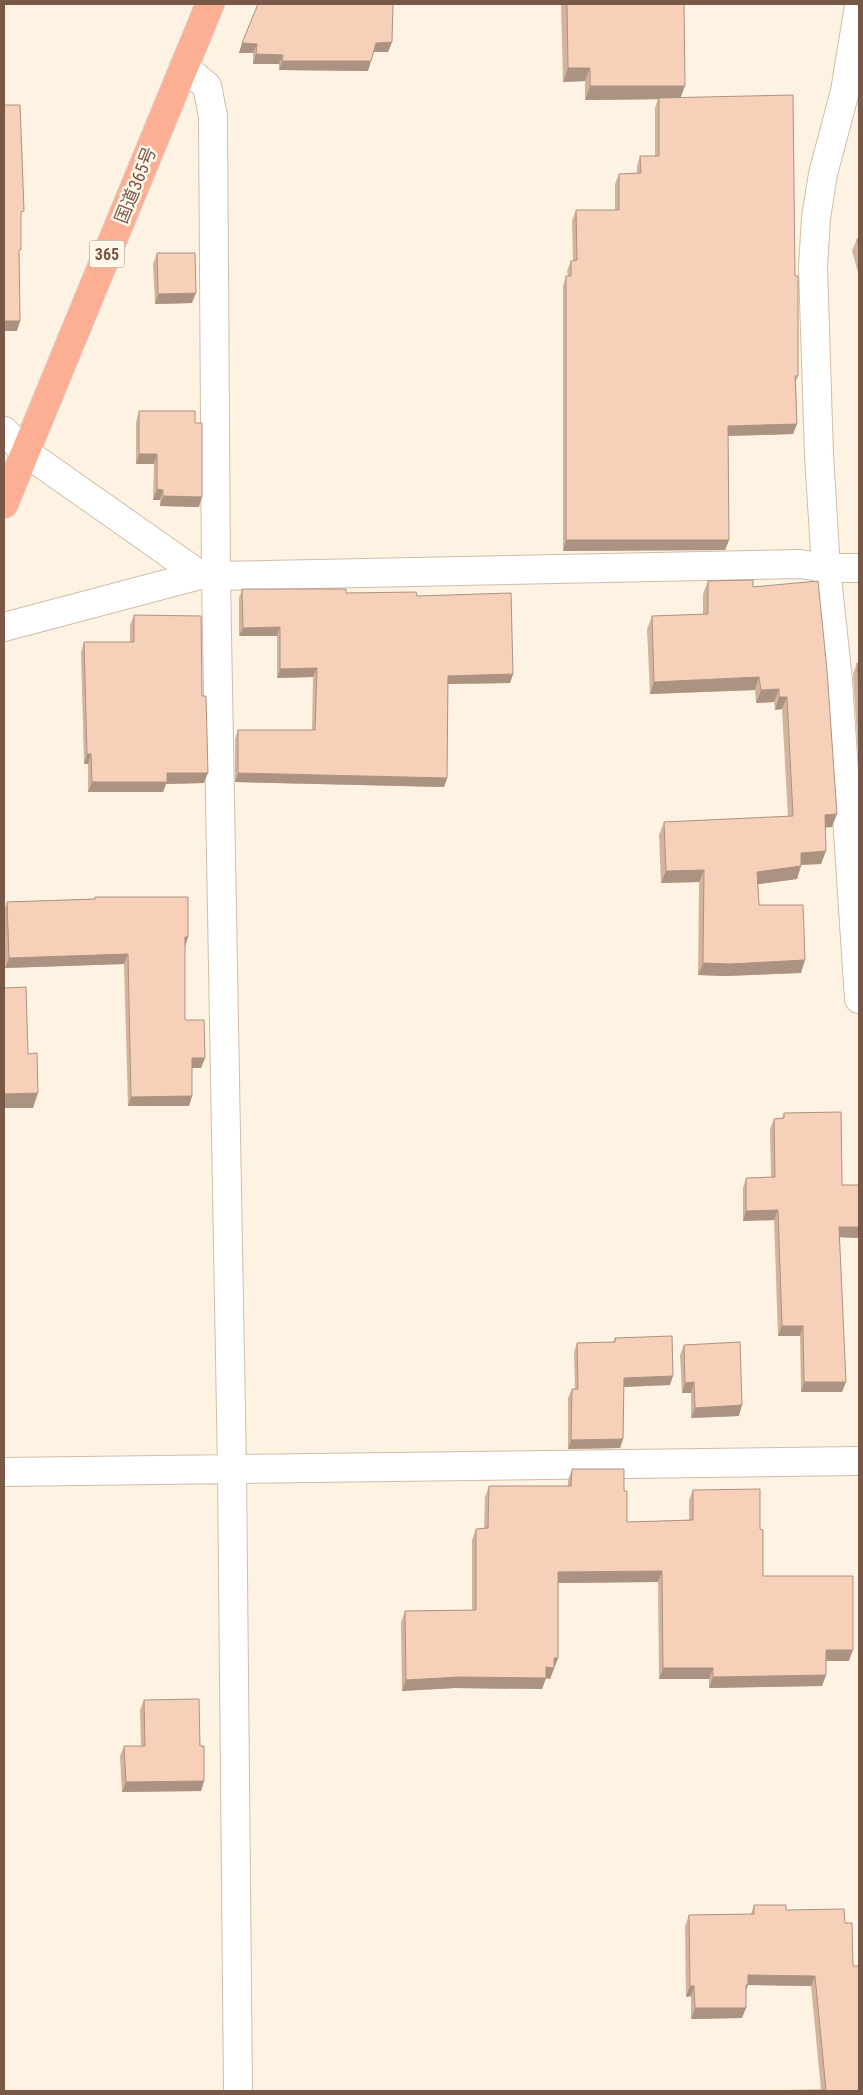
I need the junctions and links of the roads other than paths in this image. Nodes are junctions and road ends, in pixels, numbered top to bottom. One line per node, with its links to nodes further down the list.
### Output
1 (210, 4): 3 (highway, 国道365号 / 365)
2 (859, 6): 7 (street)
3 (184, 67): 5 (highway, 国道365号 / 365); 9 (street)
4 (4, 431): 5 (street)
5 (25, 452): 6 (highway, 国道365号 / 365); 9 (street)
6 (4, 504)
7 (826, 568): 8 (street); 9 (street); 11 (street)
8 (859, 568)
9 (208, 575): 10 (street); 13 (street)
10 (4, 627)
11 (859, 999)
12 (859, 1461): 13 (street)
13 (232, 1470): 14 (street); 15 (street)
14 (4, 1472)
15 (238, 2091)

